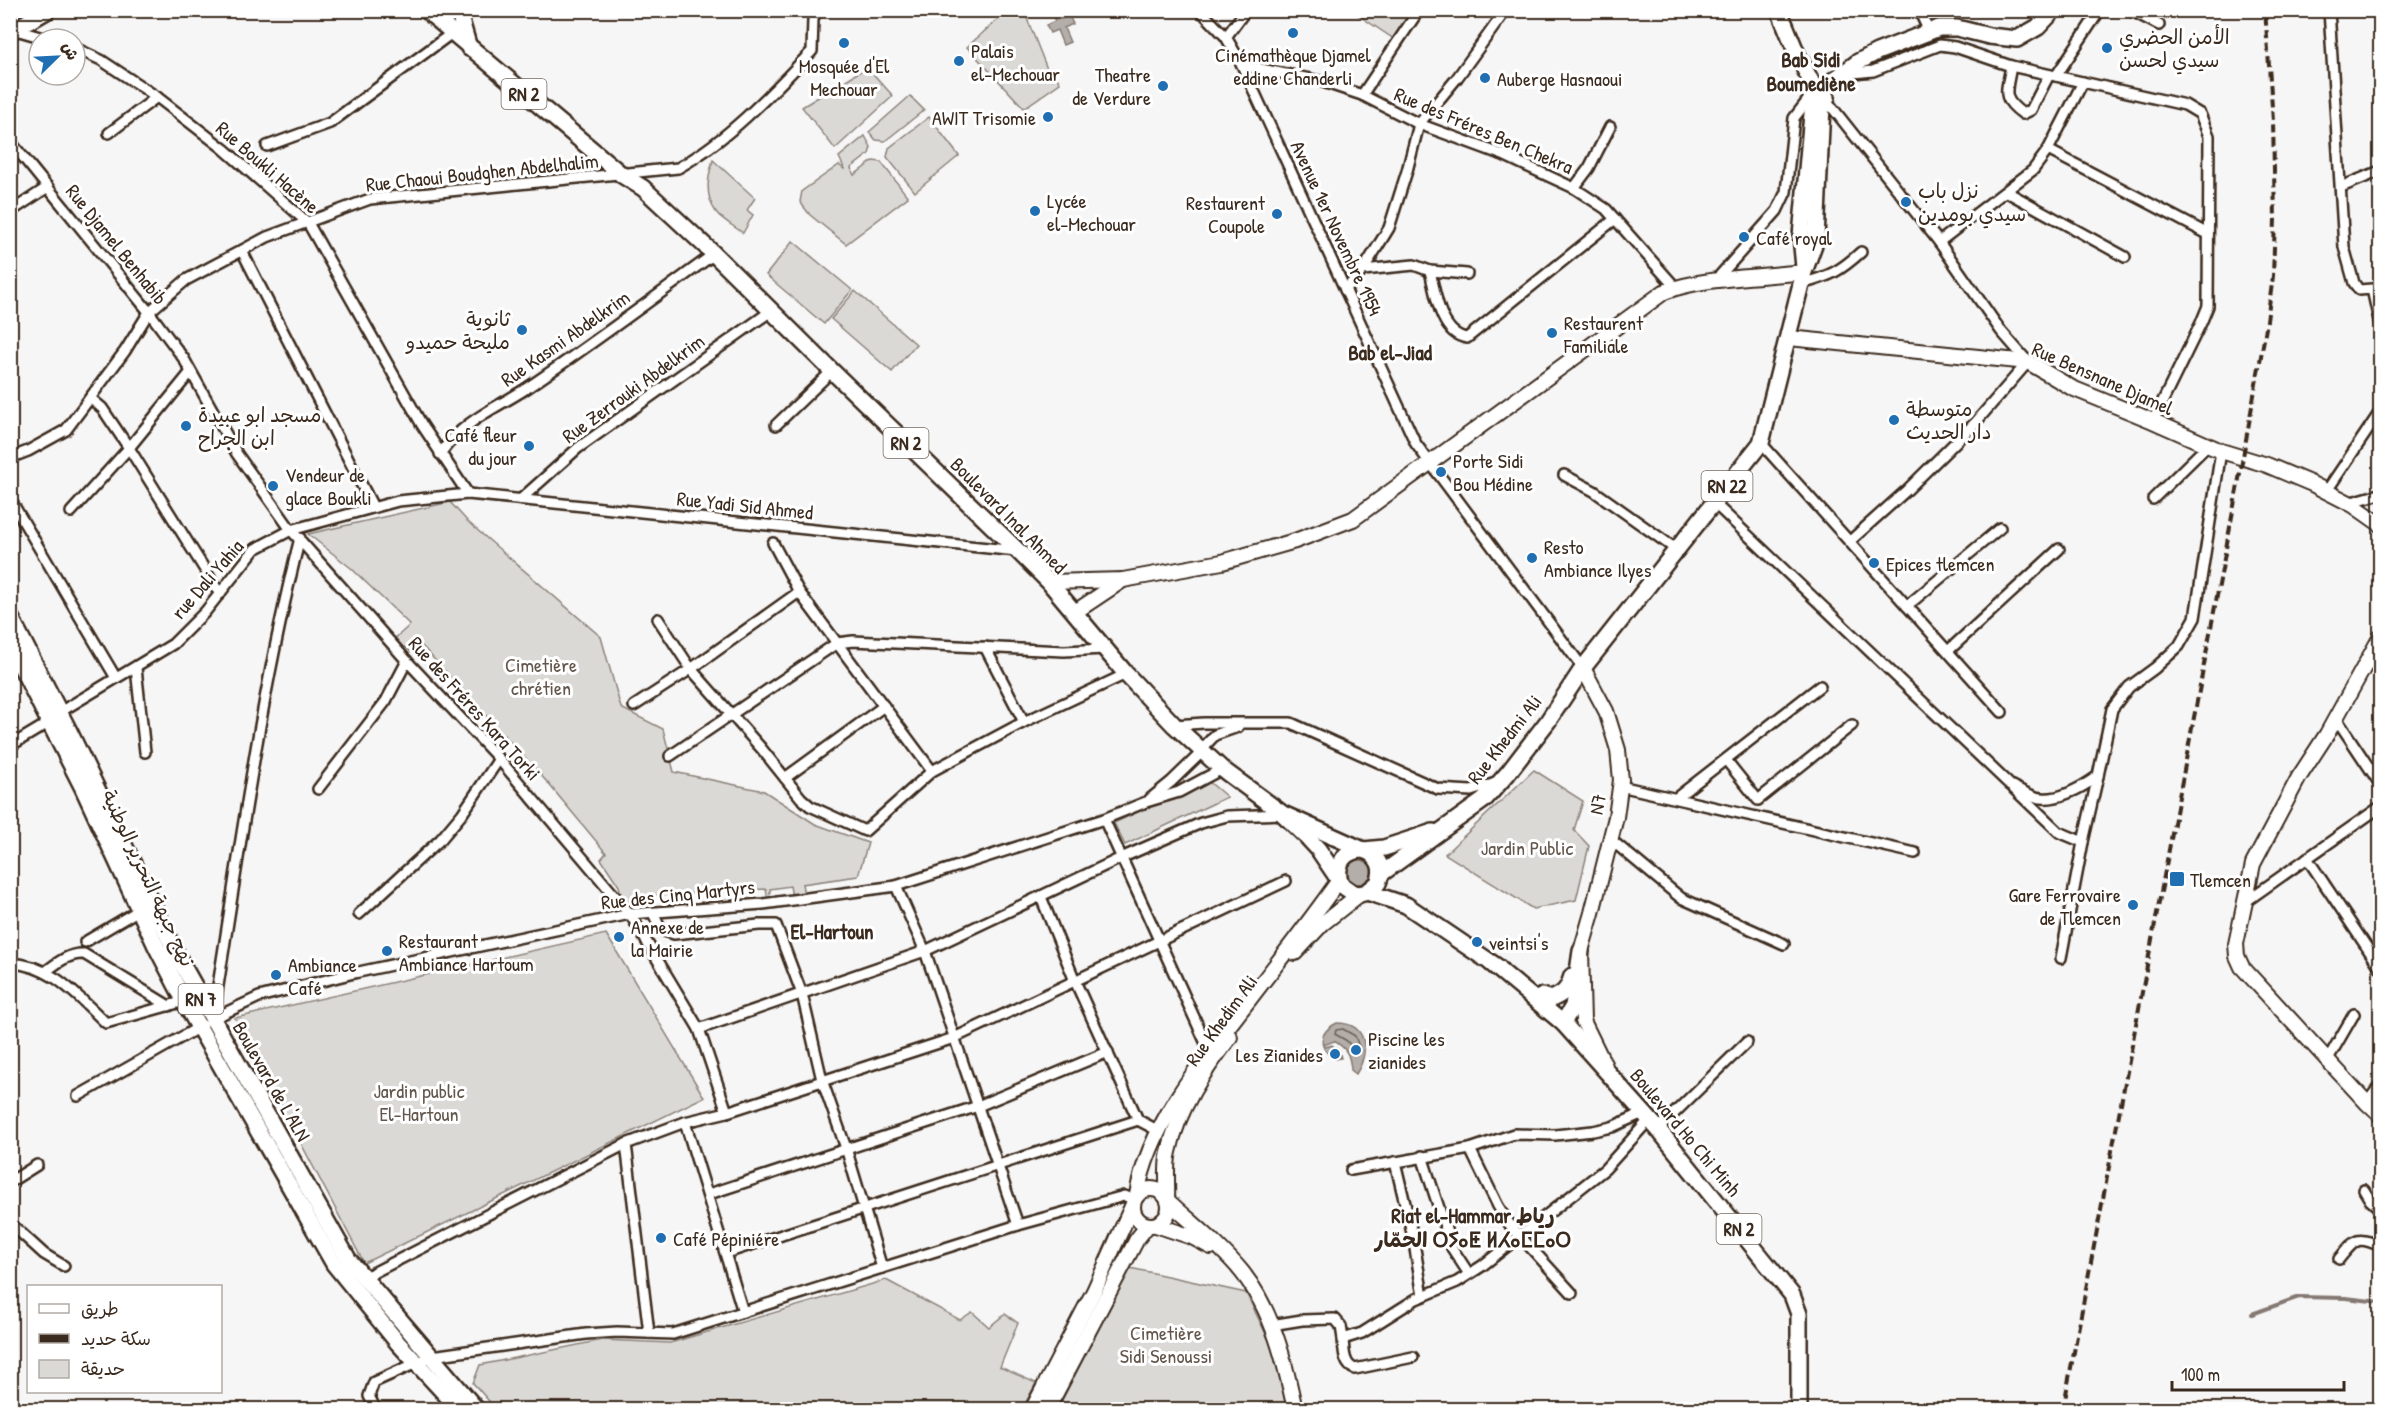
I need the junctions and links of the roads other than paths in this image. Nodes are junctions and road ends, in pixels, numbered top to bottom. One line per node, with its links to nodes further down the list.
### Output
1 (48, 10): 16 (main road)
2 (426, 10): 18 (main road, RN 2)
3 (458, 10): 20 (main road)
4 (817, 10): 37 (street, Rue Chaoui Boudghen Abdelhalim)
5 (1200, 10): 19 (street, Avenue 1er Novembre 1954)
6 (1246, 10): 19 (street)
7 (1419, 10): 27 (street)
8 (1506, 10): 30 (street)
9 (1779, 10): 29 (main road, RN 22)
10 (1919, 10): 17 (street)
11 (2055, 10): 17 (main road)
12 (2100, 10): 25 (street)
13 (2130, 10): 15 (street)
14 (2329, 10): 38 (street)
15 (2159, 25)
16 (13, 31)
17 (1929, 32): 24 (main road)
18 (452, 33): 20 (main road, RN 2); 34 (street)
19 (1226, 36): 22 (street, Avenue 1er Novembre 1954)
20 (469, 48): 37 (main road, RN 2)
21 (87, 54): 28 (street, Rue Boukli Hacène)
22 (1242, 65): 27 (street, Rue des Fréres Ben Chekra); 58 (street, Avenue 1er Novembre 1954)
23 (2011, 66): 24 (street); 25 (street); 25 (street)
24 (1842, 74): 29 (main road)
25 (2052, 76): 26 (street)
26 (2083, 82): 35 (street); 45 (street)
27 (1362, 95): 30 (street, Rue des Fréres Ben Chekra)
28 (157, 97): 32 (street); 44 (street, Rue Boukli Hacène)
29 (1818, 97): 46 (street); 54 (main road, RN 22); 55 (street)
30 (1419, 124): 40 (street, Rue des Fréres Ben Chekra); 51 (street)
31 (1610, 126): 40 (street)
32 (109, 133)
33 (10, 141): 39 (street, Rue Djamel Benhabib)
34 (267, 146)
35 (2048, 150): 41 (street); 45 (street)
36 (2380, 171): 38 (street)
37 (622, 176): 44 (street, Rue Chaoui Boudghen Abdelhalim); 49 (main road, Boulevard Inal Ahmed / RN 2)
38 (2341, 187): 56 (street)
39 (48, 188): 42 (street); 60 (street, Rue Djamel Benhabib)
40 (1574, 188): 43 (street, Rue des Fréres Ben Chekra)
41 (2007, 192): 46 (street); 50 (street)
42 (10, 212)
43 (1615, 219): 52 (street); 57 (street, Rue des Fréres Ben Chekra)
44 (308, 223): 47 (street, Rue Chaoui Boudghen Abdelhalim); 73 (street, Rue Boukli Hacène)
45 (2208, 234): 68 (street)
46 (1939, 242): 63 (street)
47 (242, 252): 60 (street, Rue Chaoui Boudghen Abdelhalim); 85 (street)
48 (1861, 252): 54 (street)
49 (714, 254): 59 (main road, Boulevard Inal Ahmed / RN 2); 73 (street, Rue Kasmi Abdelkrim)
50 (2126, 257)
51 (1363, 270): 52 (street); 58 (street)
52 (1430, 271): 53 (street)
53 (1467, 274)
54 (1803, 278): 55 (main road); 62 (main road, RN 22)
55 (1714, 282): 57 (main road)
56 (2376, 287): 61 (street)
57 (1676, 288): 75 (main road)
58 (1345, 290): 75 (street, Avenue 1er Novembre 1954)
59 (771, 311): 64 (main road, Boulevard Inal Ahmed / RN 2); 81 (street, Rue Zerrouki Abdelkrim)
60 (149, 312): 65 (street, Rue Djamel Benhabib); 66 (street, Rue Chaoui Boudghen Abdelhalim)
61 (2380, 325)
62 (1789, 338): 63 (main road, Rue Bensnane Djamel); 70 (main road, RN 22)
63 (2028, 362): 68 (main road, Rue Bensnane Djamel); 91 (street)
64 (832, 371): 69 (street); 95 (main road, Boulevard Inal Ahmed / RN 2)
65 (190, 372): 71 (street); 89 (street, Rue Djamel Benhabib)
66 (90, 398): 71 (street); 74 (street, Rue Chaoui Boudghen Abdelhalim)
67 (2380, 412): 77 (street)
68 (2153, 421): 72 (main road, Rue Bensnane Djamel)
69 (776, 425)
70 (1761, 443): 83 (main road, RN 22); 91 (street)
71 (129, 448): 86 (street); 99 (street)
72 (2214, 448): 77 (main road, Rue Bensnane Djamel); 82 (street); 135 (street)
73 (440, 454): 78 (street, Rue Boukli Hacène)
74 (10, 458)
75 (1429, 463): 96 (main road); 112 (street, Avenue 1er Novembre 1954)
76 (1564, 475): 94 (street)
77 (2326, 492): 84 (main road, Rue Bensnane Djamel)
78 (468, 494): 81 (street, Rue Yadi Sid Ahmed); 85 (street, rue Dali Yahia)
79 (2380, 494): 84 (street)
80 (10, 499): 115 (street)
81 (521, 499): 95 (street, Rue Yadi Sid Ahmed)
82 (2153, 499)
83 (1714, 503): 94 (main road, RN 22); 139 (street)
84 (2348, 503): 87 (main road, Rue Bensnane Djamel)
85 (373, 507): 89 (street, rue Dali Yahia)
86 (71, 512)
87 (2380, 524)
88 (2000, 528): 100 (street)
89 (291, 530): 90 (street, Rue des Fréres Kara Torki); 99 (street, rue Dali Yahia)
90 (300, 538): 110 (street, Rue des Fréres Kara Torki); 185 (street)
91 (1850, 541): 100 (street)
92 (773, 543): 98 (street)
93 (2059, 549): 109 (street)
94 (1677, 550): 112 (main road, RN 22)
95 (1018, 551): 97 (main road, Boulevard Inal Ahmed / RN 2)
96 (1123, 580): 97 (main road); 101 (main road)
97 (1049, 582): 101 (main road, Boulevard Inal Ahmed / RN 2)
98 (799, 592): 105 (street); 113 (street)
99 (220, 594): 111 (street, rue Dali Yahia)
100 (1907, 606): 109 (street)
101 (1075, 612): 108 (main road, Boulevard Inal Ahmed / RN 2)
102 (10, 616): 121 (main road, Boulevard de L'ALN / RN 7)
103 (657, 619): 113 (street)
104 (2380, 639): 122 (main road)
105 (837, 643): 107 (street); 118 (street); 120 (street)
106 (10, 645): 121 (main road, نهج جبهة التحرير الوطنية / RN 7)
107 (985, 647): 108 (street); 123 (street)
108 (1105, 649): 114 (main road, Boulevard Inal Ahmed / RN 2)
109 (1948, 651): 119 (street)
110 (407, 661): 131 (street, Rue des Fréres Kara Torki); 141 (street)
111 (136, 668): 115 (street, rue Dali Yahia); 129 (street)
112 (1583, 668): 137 (main road, Rue Khedmi Ali / RN 22); 140 (main road, N7)
113 (691, 669): 117 (street); 120 (street)
114 (1126, 674): 123 (street); 125 (main road, Boulevard Inal Ahmed / RN 2)
115 (116, 678): 121 (street, rue Dali Yahia)
116 (1821, 686): 132 (street)
117 (634, 706)
118 (884, 706): 134 (street); 136 (street)
119 (2002, 712)
120 (732, 715): 130 (street); 136 (street)
121 (55, 717): 127 (street, rue Dali Yahia); 164 (main road, نهج جبهة التحرير الوطنية / RN 7); 185 (main road, Boulevard de L'ALN / RN 7)
122 (2336, 718): 138 (street); 162 (main road)
123 (1024, 722): 134 (street)
124 (1250, 724): 125 (street); 128 (street); 137 (street)
125 (1174, 725): 128 (main road, Boulevard Inal Ahmed / RN 2)
126 (1852, 725): 143 (street)
127 (10, 746)
128 (1201, 751): 133 (main road, Boulevard Inal Ahmed / RN 2); 144 (street)
129 (145, 752)
130 (670, 756)
131 (499, 759): 166 (street); 167 (street, Rue des Fréres Kara Torki)
132 (1726, 760): 142 (street); 143 (street)
133 (1222, 769): 144 (street); 146 (main road, Boulevard Inal Ahmed / RN 2)
134 (932, 771): 136 (street)
135 (2098, 776): 139 (street); 151 (street)
136 (785, 778)
137 (1500, 782): 149 (main road, Rue Khedmi Ali / RN 22)
138 (2380, 784)
139 (2010, 785): 151 (street)
140 (1620, 786): 142 (street); 150 (main road, N7)
141 (318, 789)
142 (1676, 798): 147 (street)
143 (1758, 800): 147 (street)
144 (1146, 802): 148 (street, Rue des Cinq Martyrs)
145 (2380, 807): 155 (street)
146 (1283, 814): 152 (main road, RN 2); 154 (street); 157 (main road, RN 2)
147 (1755, 816): 153 (street)
148 (1104, 819): 154 (street); 159 (street, Rue des Cinq Martyrs)
149 (1448, 827): 152 (main road, Rue Khedmi Ali / RN 22); 156 (main road, Rue Khedmi Ali / RN 22)
150 (1610, 839): 170 (street); 172 (main road, N7)
151 (2083, 842): 173 (street)
152 (1363, 850): 156 (main road); 157 (main road)
153 (1915, 853)
154 (1121, 858): 161 (street); 168 (street)
155 (2307, 858): 162 (street); 176 (street)
156 (1381, 875): 160 (main road); 163 (main road, RN 2)
157 (1339, 879): 160 (main road); 189 (main road, Rue Khedim Ali)
158 (1286, 881): 168 (street)
159 (896, 886): 165 (street, Rue des Cinq Martyrs); 171 (street)
160 (1364, 893): 163 (main road, RN 2); 216 (main road, Rue Khedim Ali)
161 (1041, 897): 171 (street); 178 (street)
162 (2244, 903): 191 (main road)
163 (1406, 905): 175 (main road, RN 2)
164 (139, 910): 169 (street); 181 (main road, نهج جبهة التحرير الوطنية / RN 7)
165 (653, 913): 167 (street, Rue des Cinq Martyrs); 179 (street)
166 (359, 914)
167 (630, 914): 185 (street, Rue des Cinq Martyrs); 186 (street, Rue des Fréres Kara Torki)
168 (1160, 939): 178 (street); 189 (street)
169 (85, 942)
170 (1784, 944)
171 (925, 951): 179 (street); 187 (street)
172 (1581, 951): 180 (main road); 184 (main road); 192 (main road, N7)
173 (2061, 958)
174 (10, 963): 177 (street)
175 (1491, 963): 180 (main road, RN 2); 184 (main road, RN 2)
176 (2380, 967)
177 (45, 972): 182 (street); 182 (street)
178 (1075, 981): 187 (street); 190 (street)
179 (802, 994): 186 (street); 193 (street)
180 (1542, 996): 184 (main road, RN 2)
181 (185, 1001): 182 (street); 185 (main road, نهج جبهة التحرير الوطنية / RN 7)
182 (169, 1006)
183 (2354, 1014): 191 (street)
184 (1565, 1020): 192 (main road, RN 2)
185 (206, 1023): 195 (street, Rue des Cinq Martyrs); 230 (main road, Boulevard de L'ALN / RN 7); 239 (main road, نهج جبهة التحرير الوطنية / RN 7)
186 (699, 1029): 198 (street, Rue des Fréres Kara Torki)
187 (954, 1038): 193 (street); 197 (street)
188 (1747, 1042): 201 (street)
189 (1209, 1050): 203 (main road, Rue Khedim Ali)
190 (1108, 1053): 197 (street); 200 (street)
191 (2328, 1059): 196 (main road)
192 (1610, 1076): 201 (main road, Boulevard Ho Chi Minh / RN 2)
193 (822, 1080): 198 (street); 205 (street)
194 (2380, 1085): 196 (street)
195 (78, 1096)
196 (2367, 1103): 199 (main road)
197 (978, 1106): 205 (street); 210 (street)
198 (727, 1112): 202 (street)
199 (2380, 1115)
200 (1138, 1120): 203 (street); 210 (street)
201 (1650, 1121): 206 (street); 222 (street); 246 (main road, Boulevard Ho Chi Minh / RN 2)
202 (685, 1122): 204 (street); 214 (street)
203 (1159, 1131): 215 (main road, Rue Khedim Ali)
204 (626, 1144): 230 (street); 235 (street)
205 (846, 1148): 214 (street); 217 (street)
206 (1470, 1149): 207 (street); 222 (street)
207 (1422, 1156): 208 (street); 229 (street)
208 (1395, 1162): 211 (street); 232 (street)
209 (37, 1165): 212 (street)
210 (998, 1165): 217 (street); 221 (street)
211 (1351, 1170)
212 (10, 1182)
213 (2364, 1190): 218 (street)
214 (709, 1194): 224 (street)
215 (1135, 1199): 216 (main road); 220 (main road); 221 (street); 243 (main road)
216 (1168, 1200): 220 (main road); 225 (main road)
217 (865, 1209): 224 (street); 228 (street)
218 (2380, 1209)
219 (10, 1224): 227 (street)
220 (1152, 1225): 225 (main road); 244 (main road)
221 (1018, 1226): 228 (street)
222 (1519, 1236): 229 (street); 231 (street)
223 (2380, 1246): 226 (street)
224 (726, 1253): 233 (street)
225 (1226, 1255): 234 (main road)
226 (2339, 1259)
227 (64, 1266)
228 (882, 1268): 233 (street)
229 (1468, 1274): 232 (street)
230 (363, 1278): 237 (main road, Boulevard de L'ALN / RN 7)
231 (1572, 1293)
232 (1423, 1296): 236 (street)
233 (743, 1312): 235 (street)
234 (1271, 1325): 236 (street); 245 (main road)
235 (649, 1333): 237 (street)
236 (1342, 1339): 238 (street)
237 (432, 1356): 239 (street); 242 (main road, Boulevard de L'ALN / RN 7)
238 (1413, 1357)
239 (417, 1363): 240 (street); 241 (main road, RN 7)
240 (376, 1410)
241 (460, 1410)
242 (477, 1410)
243 (1032, 1410)
244 (1047, 1410)
245 (1295, 1410)
246 (1799, 1410)

